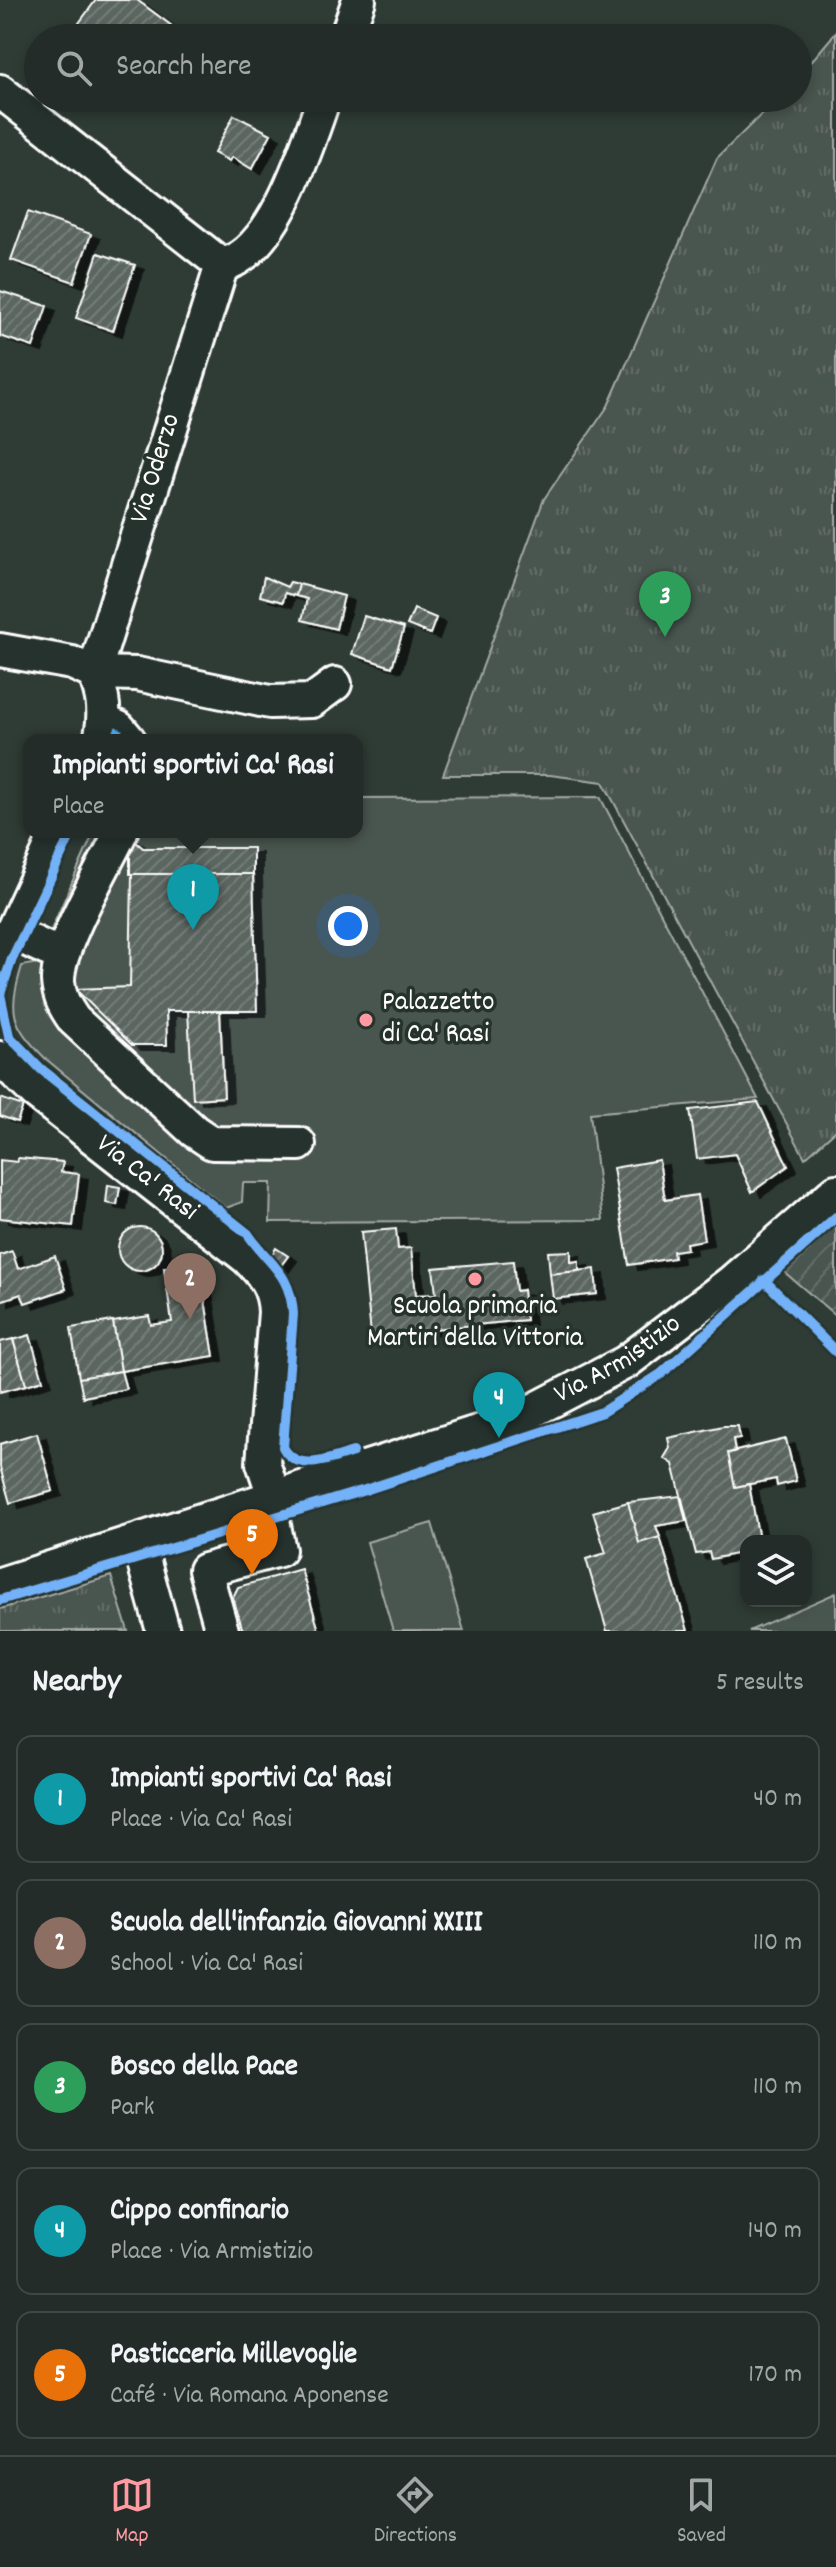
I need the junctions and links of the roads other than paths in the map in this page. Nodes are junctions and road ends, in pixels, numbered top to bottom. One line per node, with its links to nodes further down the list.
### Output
1 (359, 0): 2 (street)
2 (351, 24)
3 (0, 91): 4 (street)
4 (24, 110)
5 (27, 112): 7 (street)
6 (319, 112): 7 (street)
7 (222, 265): 9 (street, Via Oderzo)
8 (0, 650): 9 (street)
9 (94, 673): 10 (street); 11 (street)
10 (335, 684)
11 (111, 734)
12 (55, 838): 14 (street)
13 (118, 838): 15 (street)
14 (6, 945): 15 (street)
15 (64, 951): 17 (street)
16 (0, 1058): 19 (street, Via Ca' Rasi)
17 (299, 1144)
18 (836, 1191): 19 (street, Via Armistizio)
19 (272, 1500): 20 (street, Via Armistizio); 23 (street, Via Ca' Rasi)
20 (138, 1541): 21 (street, Via Armistizio); 22 (street)
21 (0, 1584)
22 (163, 1631)
23 (222, 1631)

